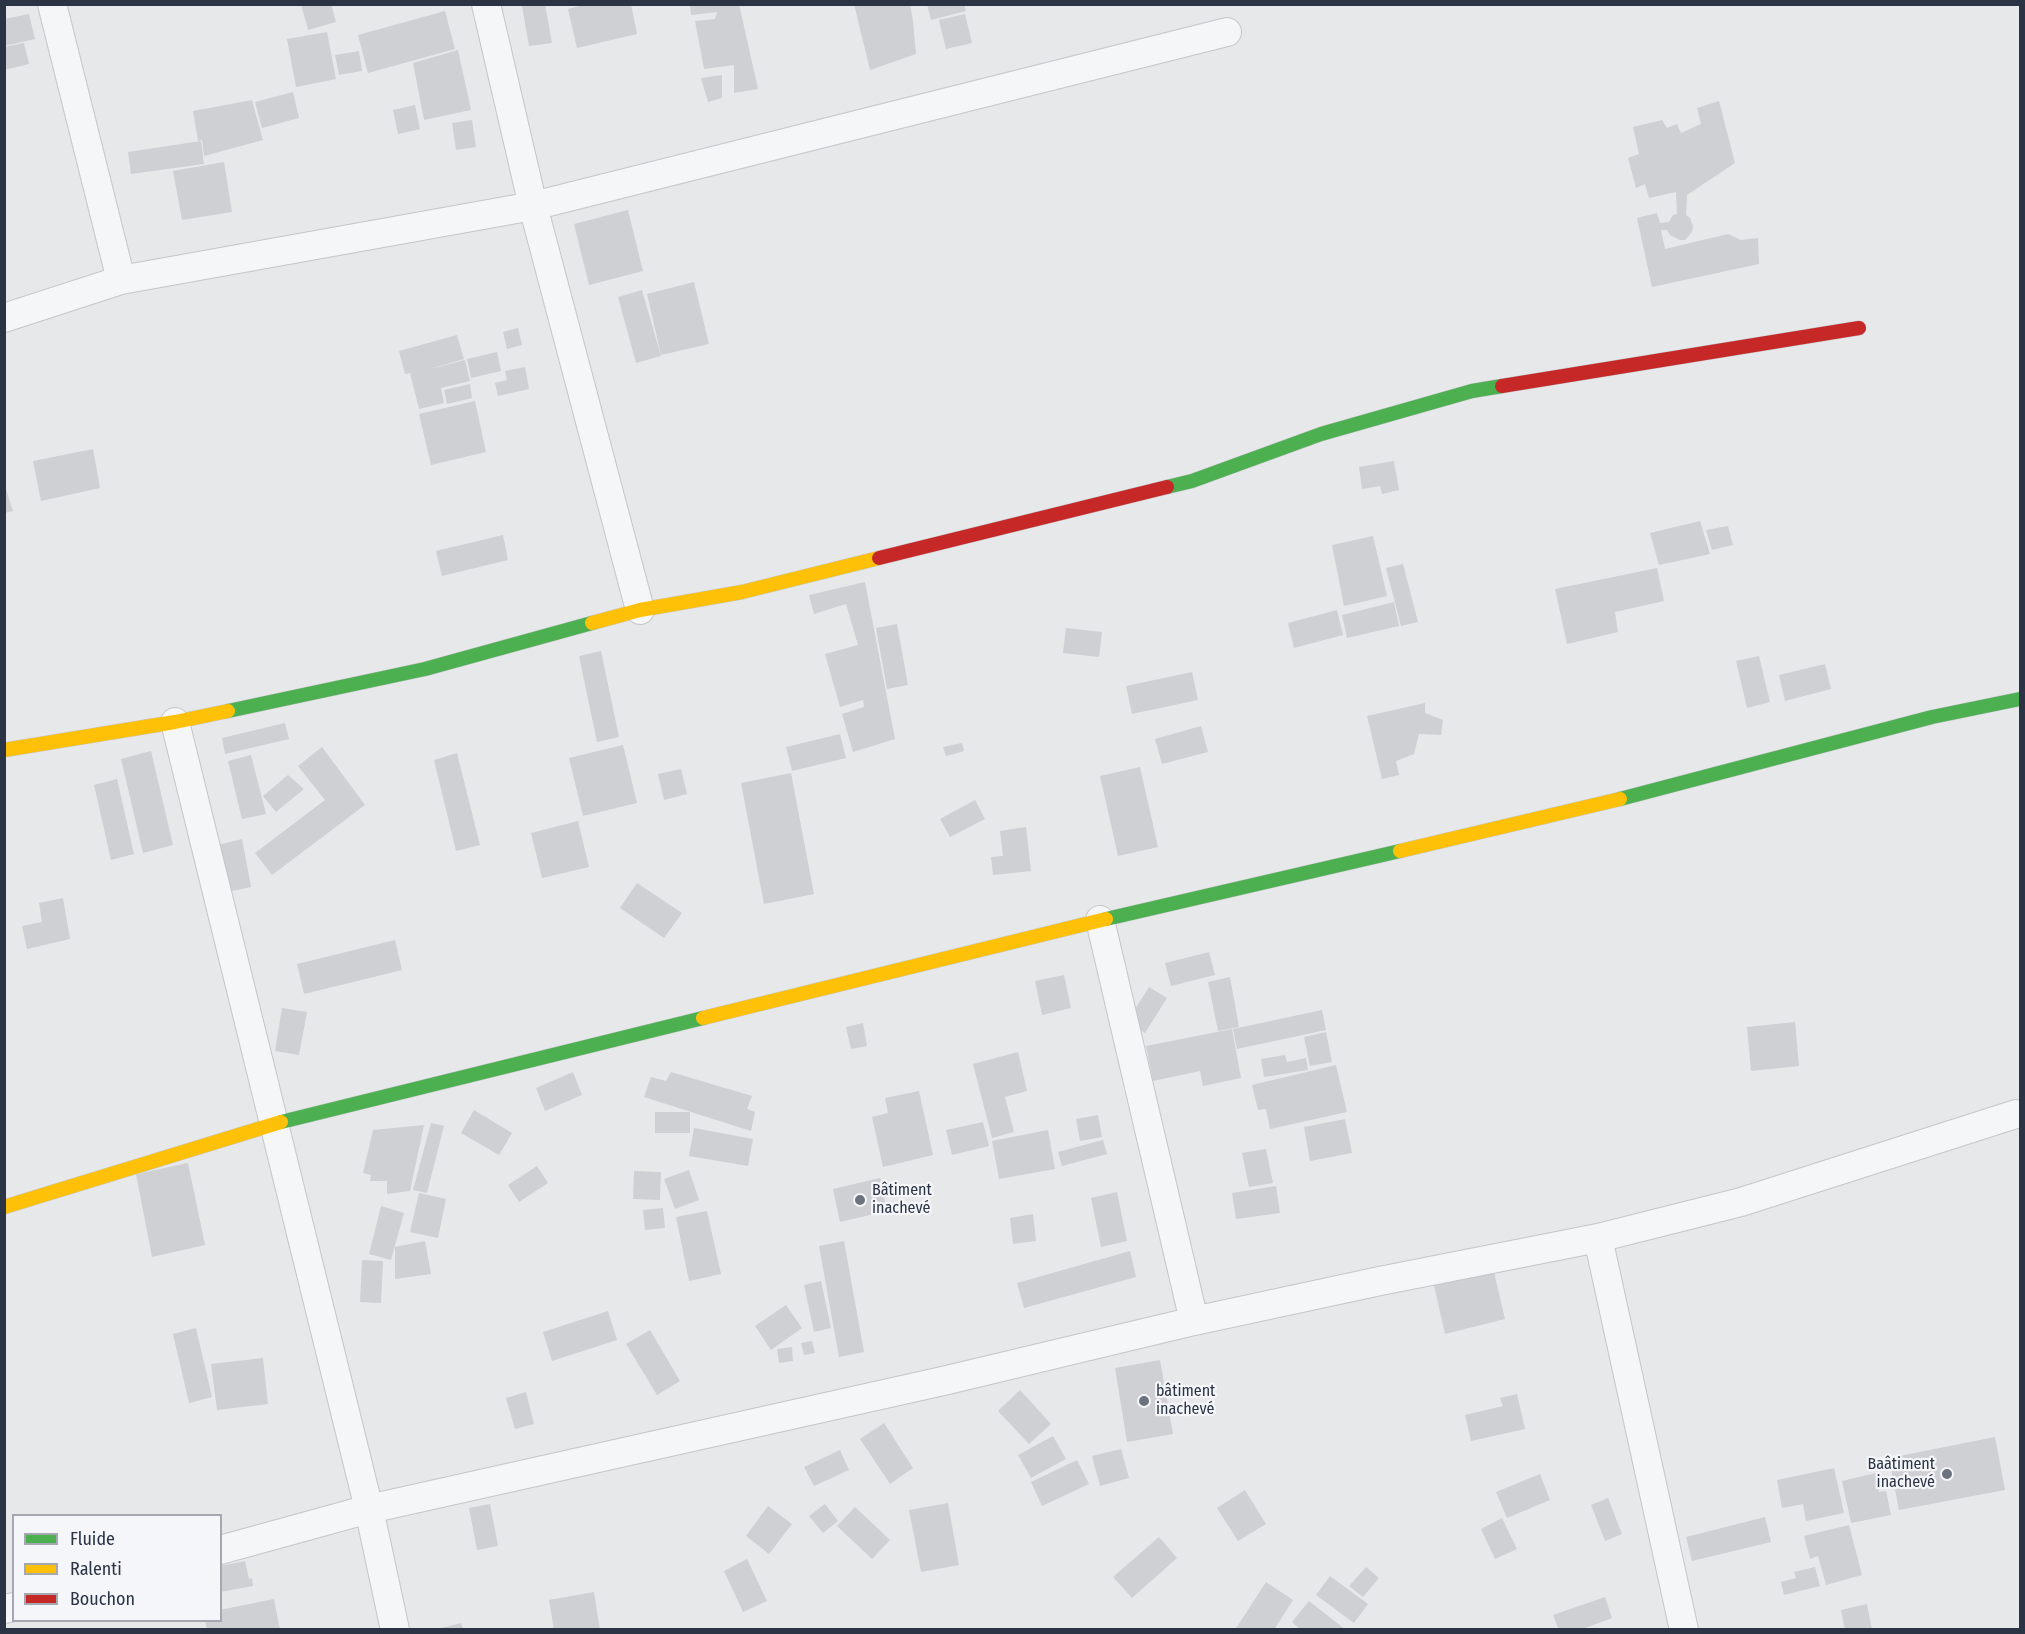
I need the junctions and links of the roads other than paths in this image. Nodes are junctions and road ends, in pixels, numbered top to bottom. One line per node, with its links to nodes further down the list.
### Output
1 (52, 4): 5 (street)
2 (486, 4): 4 (street)
3 (1227, 32): 4 (street)
4 (533, 206): 5 (street); 8 (street)
5 (121, 280): 6 (street)
6 (4, 318)
7 (1859, 328): 8 (street)
8 (640, 610): 10 (street)
9 (2020, 699): 12 (street)
10 (175, 722): 11 (street); 14 (street)
11 (4, 750)
12 (1100, 920): 14 (street); 17 (street)
13 (2016, 1114): 16 (street)
14 (273, 1124): 15 (street); 18 (street)
15 (4, 1207)
16 (1598, 1238): 17 (street); 21 (street)
17 (1194, 1321): 18 (street)
18 (369, 1509): 19 (street); 20 (street)
19 (222, 1549)
20 (395, 1629)
21 (1684, 1629)

